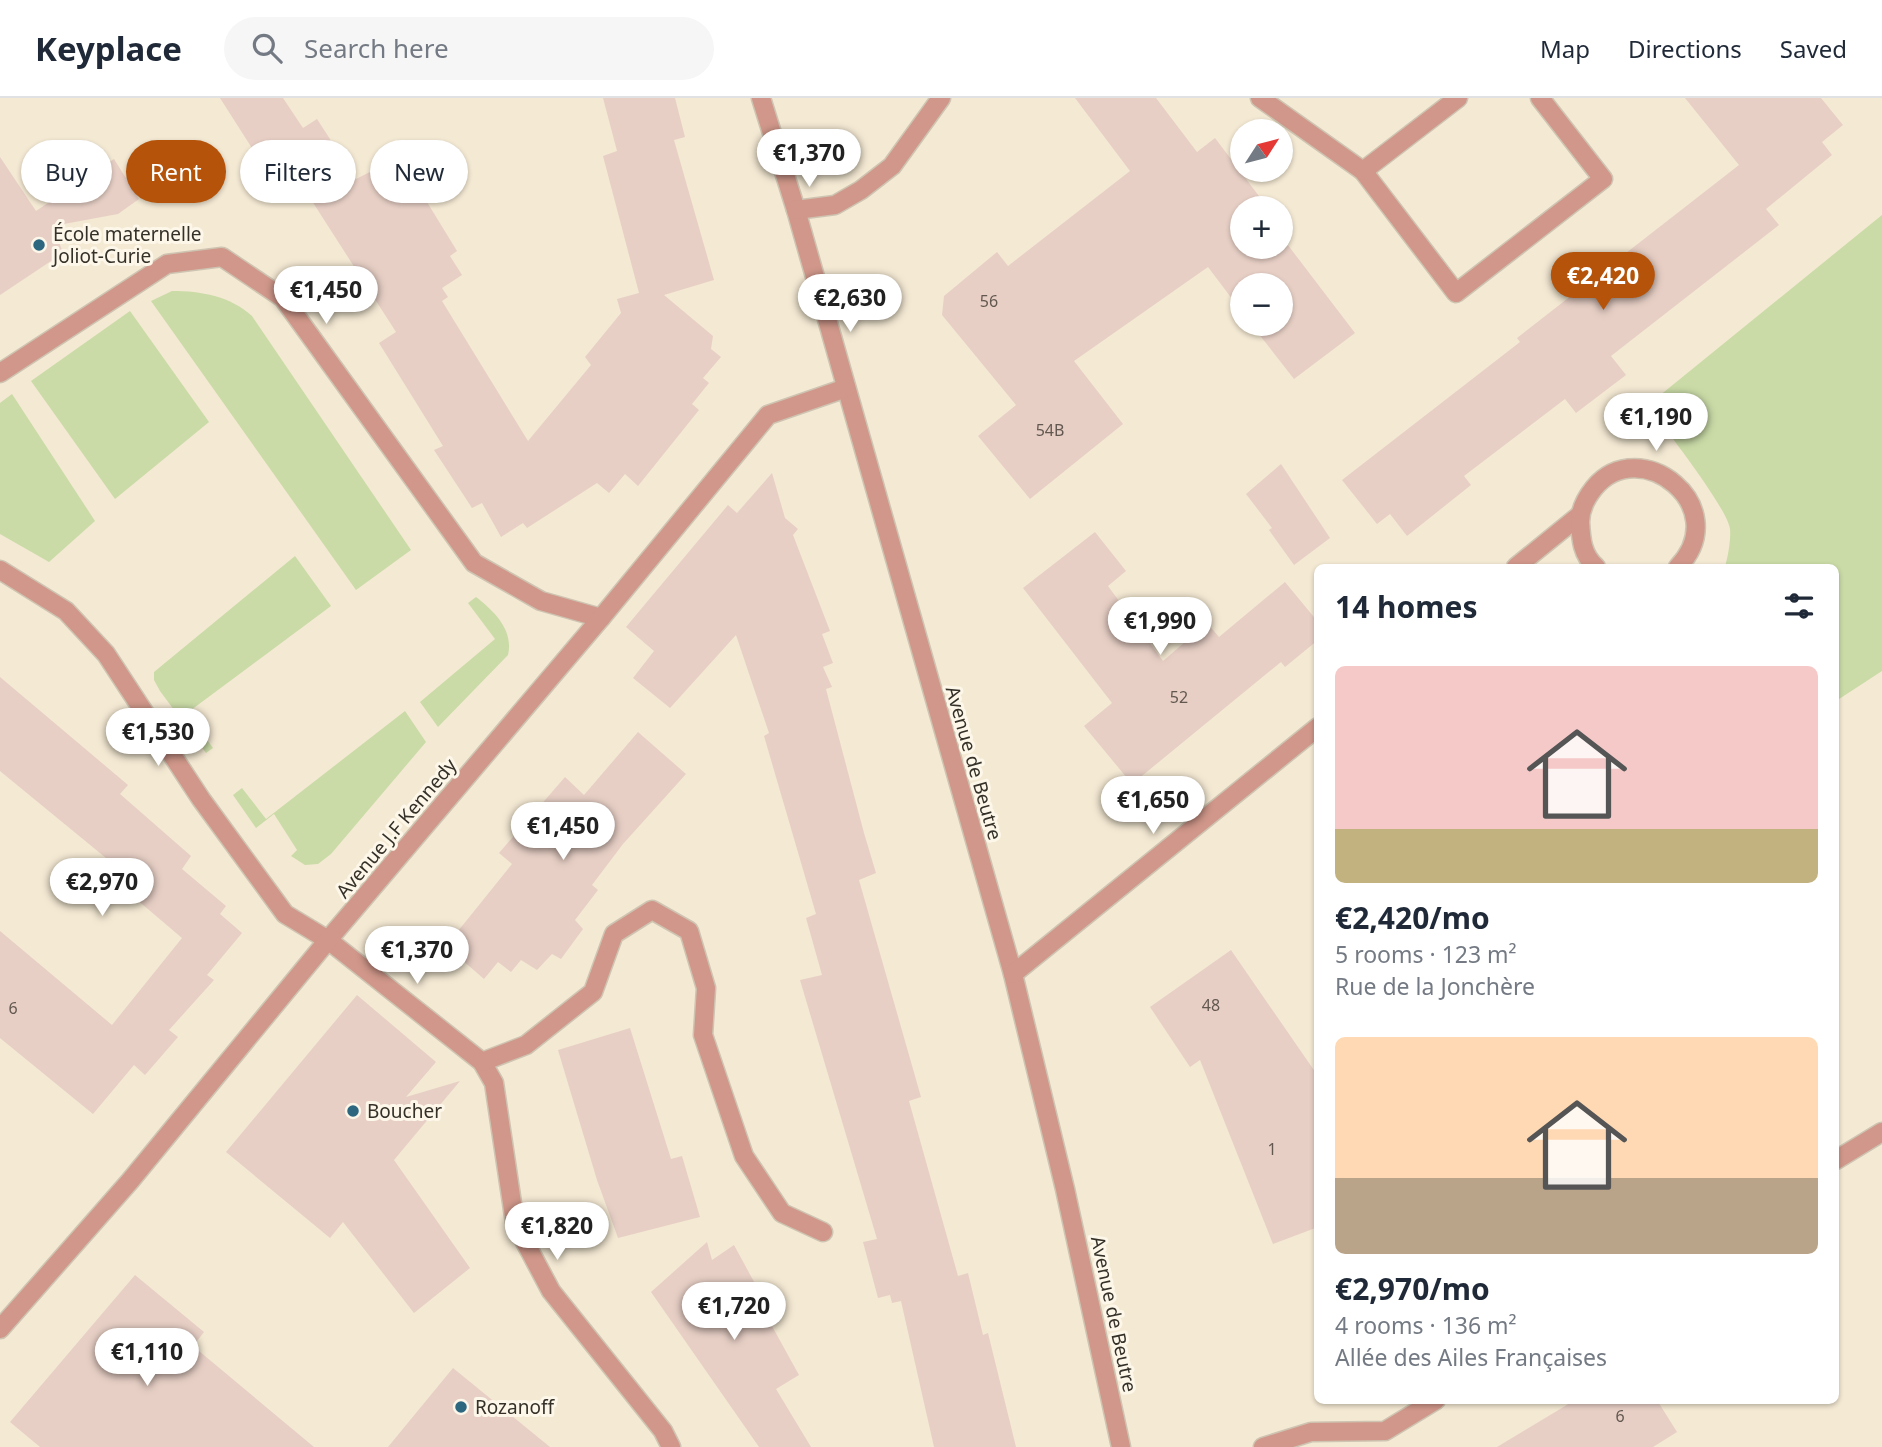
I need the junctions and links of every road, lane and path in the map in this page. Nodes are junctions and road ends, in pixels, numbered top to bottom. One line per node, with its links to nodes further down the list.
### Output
1 (761, 98): 7 (street, Avenue de Beutre)
2 (941, 98): 7 (street)
3 (1260, 98): 6 (street)
4 (1458, 98): 6 (street)
5 (1540, 98): 6 (street)
6 (1363, 171)
7 (796, 210): 9 (street, Avenue de Beutre)
8 (0, 373): 15 (street)
9 (845, 388): 15 (street, Avenue J.F Kennedy); 18 (street, Avenue de Beutre)
10 (1580, 516): 11 (street); 12 (street); 13 (street)
11 (1520, 564)
12 (1593, 564)
13 (1681, 564)
14 (0, 570): 17 (street)
15 (601, 618): 17 (street, Avenue J.F Kennedy)
16 (1314, 730): 18 (street)
17 (328, 940): 19 (street); 23 (street, Avenue J.F Kennedy)
18 (1013, 974): 27 (street, Avenue de Beutre)
19 (482, 1062): 22 (street); 26 (street)
20 (1882, 1132): 21 (street)
21 (1839, 1158)
22 (823, 1231)
23 (0, 1329)
24 (1431, 1404): 25 (street)
25 (1389, 1439): 28 (street)
26 (671, 1447)
27 (1121, 1447)
28 (1264, 1447)

